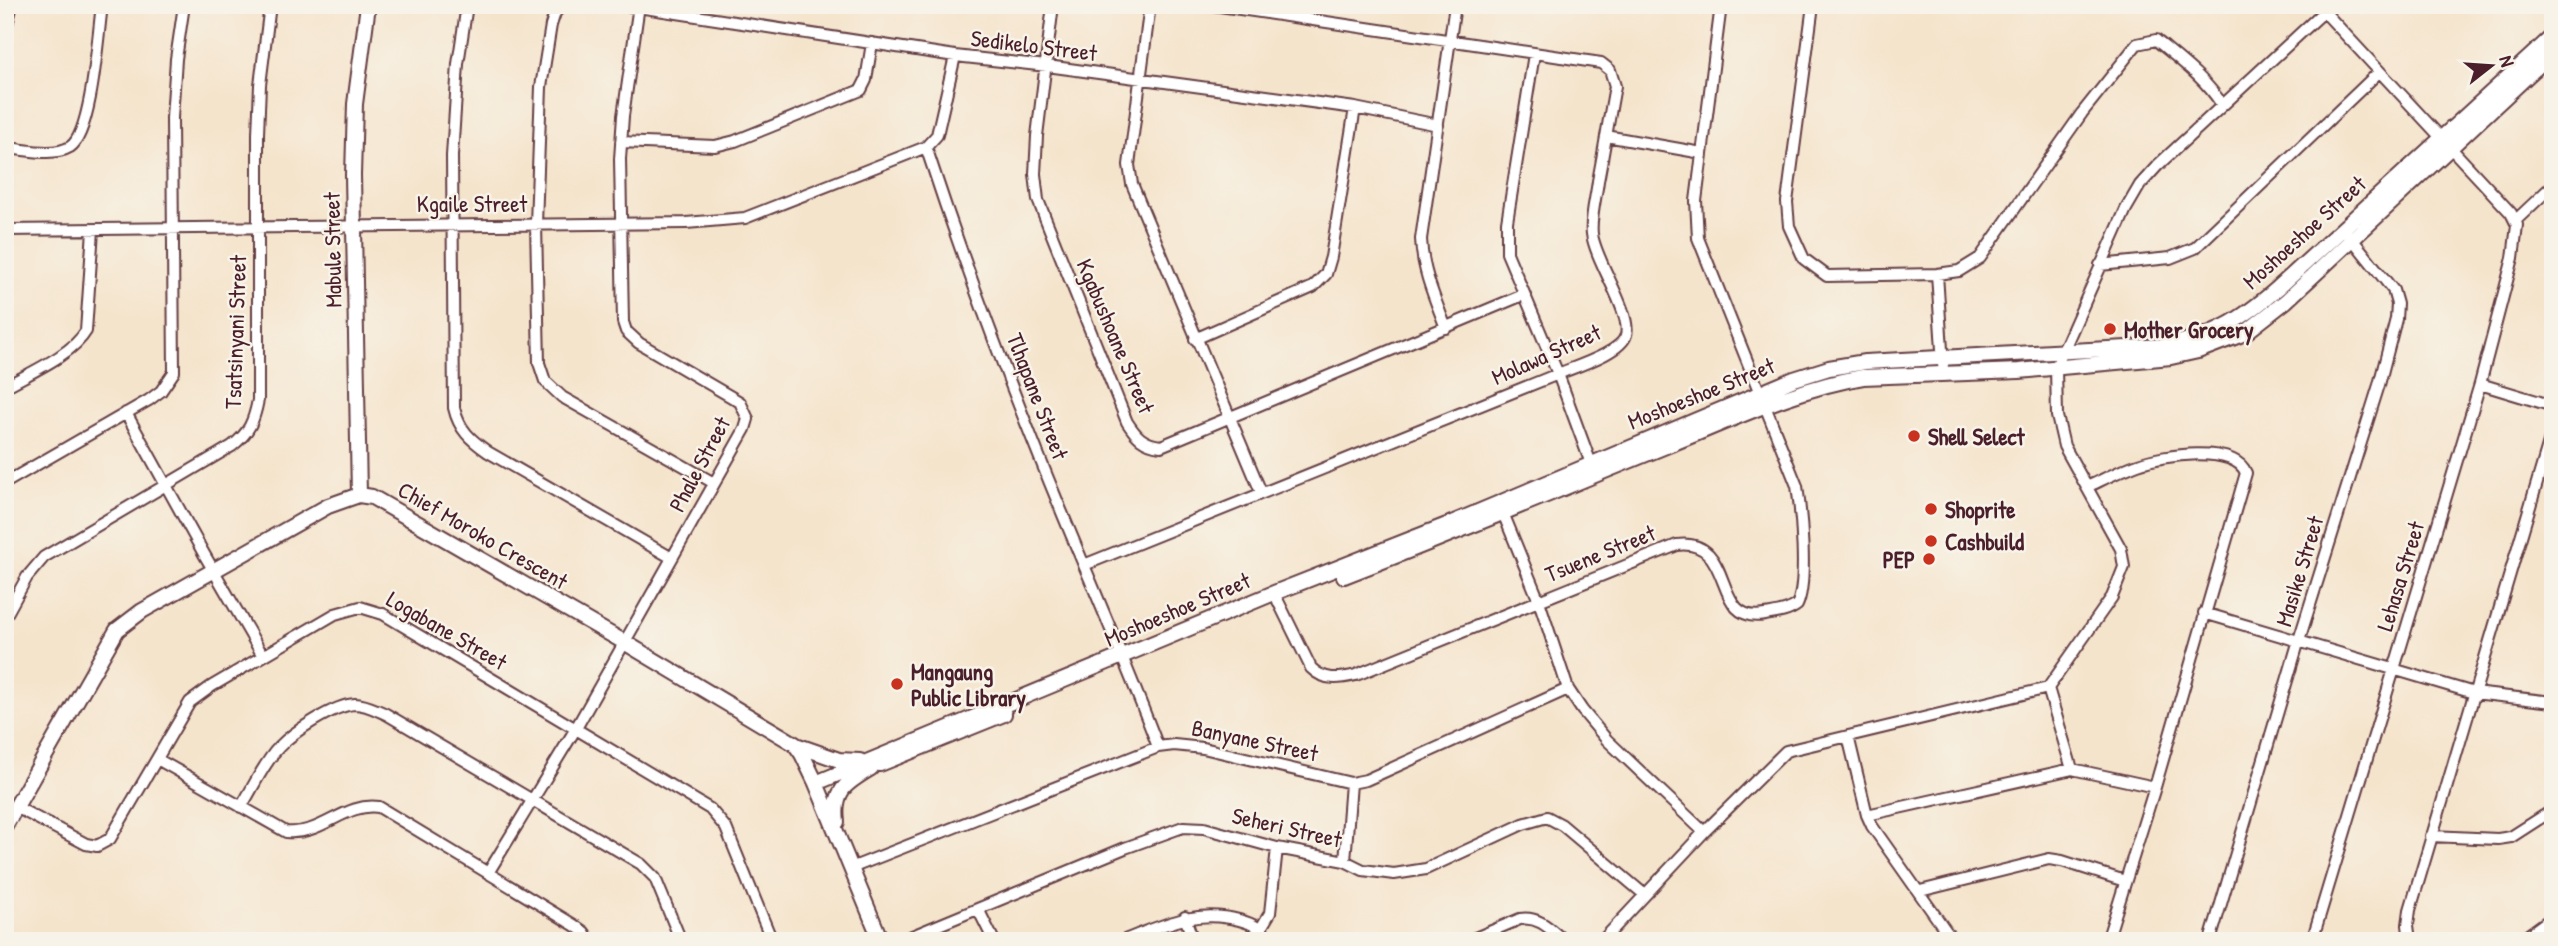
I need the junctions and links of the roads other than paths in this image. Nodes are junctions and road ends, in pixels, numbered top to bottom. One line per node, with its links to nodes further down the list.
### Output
1 (12, 5): 17 (street)
2 (102, 5): 34 (street)
3 (184, 5): 43 (street)
4 (270, 5): 44 (street, Tsatsinyani Street)
5 (368, 5): 41 (street, Mabule Street)
6 (467, 5): 39 (street)
7 (562, 5): 40 (street)
8 (625, 5): 15 (street, Sedikelo Street)
9 (1053, 5): 24 (street, Kgabushoane Street)
10 (1150, 5): 26 (street)
11 (1213, 5): 19 (street, Molawa Street)
12 (1455, 5): 19 (street)
13 (1721, 5): 35 (street, Tsuene Street)
14 (1813, 5): 48 (street)
15 (639, 6): 20 (street, Sedikelo Street); 31 (street, Phale Street)
16 (2325, 8): 25 (street); 27 (street)
17 (5, 32)
18 (2553, 36): 32 (street, Moshoeshoe Street)
19 (1449, 42): 22 (street, Molawa Street); 29 (street)
20 (872, 43): 23 (street, Sedikelo Street); 31 (street)
21 (2553, 52): 32 (street, Moshoeshoe Street)
22 (1534, 54): 30 (street, Molawa Street); 49 (street)
23 (955, 56): 24 (street, Sedikelo Street); 33 (street)
24 (1047, 66): 26 (street, Sedikelo Street); 63 (street, Kgabushoane Street)
25 (2379, 72): 32 (street); 47 (street)
26 (1141, 80): 28 (street, Sedikelo Street); 51 (street)
27 (2222, 106): 47 (street); 48 (street)
28 (1354, 108): 29 (street, Sedikelo Street); 51 (street)
29 (1437, 125): 50 (street)
30 (1606, 136): 35 (street); 55 (street, Molawa Street)
31 (621, 142): 38 (street, Phale Street)
32 (2446, 144): 37 (street); 46 (street, Moshoeshoe Street)
33 (926, 146): 38 (street, Kgaile Street); 74 (street, Tlhapane Street)
34 (5, 148)
35 (1702, 152): 59 (street, Tsuene Street)
36 (2553, 185): 37 (street)
37 (2515, 221): 57 (street, Lehasa Street)
38 (620, 223): 40 (street, Kgaile Street); 67 (street, Phale Street)
39 (452, 224): 40 (street, Kgaile Street); 41 (street, Kgaile Street); 73 (street)
40 (536, 224): 67 (street)
41 (353, 226): 44 (street, Kgaile Street); 71 (street, Mabule Street)
42 (93, 229): 43 (street, Kgaile Street); 45 (street, Kgaile Street); 58 (street)
43 (174, 229): 44 (street, Kgaile Street); 62 (street)
44 (259, 229): 68 (street, Tsatsinyani Street)
45 (5, 230)
46 (2347, 234): 52 (street, Moshoeshoe Street); 54 (street, Moshoeshoe Street); 80 (street, Masike Street)
47 (2100, 265): 52 (street)
48 (1937, 274): 53 (street)
49 (1523, 295): 50 (street, Kgabushoane Street); 55 (street)
50 (1446, 328): 63 (street, Kgabushoane Street)
51 (1195, 339): 63 (street)
52 (2062, 352): 53 (street, Moshoeshoe Street); 54 (street)
53 (1943, 359): 56 (street); 59 (street, Moshoeshoe Street)
54 (2056, 367): 56 (street, Moshoeshoe Street); 69 (street)
55 (1558, 374): 65 (street); 70 (street, Molawa Street)
56 (1944, 374): 61 (street, Moshoeshoe Street)
57 (2480, 384): 60 (street); 84 (street, Lehasa Street)
58 (5, 387)
59 (1760, 392): 61 (street, Tsuene Street); 65 (street, Moshoeshoe Street)
60 (2553, 405)
61 (1766, 406): 65 (street, Moshoeshoe Street); 77 (street, Tsuene Street)
62 (126, 413): 66 (street); 68 (street)
63 (1229, 416): 70 (street)
64 (2553, 429): 87 (street)
65 (1593, 469): 72 (street, Moshoeshoe Street)
66 (5, 483)
67 (714, 483): 73 (street, Phale Street)
68 (167, 485): 75 (street); 79 (street, Tsatsinyani Street)
69 (2087, 487): 78 (street); 85 (street)
70 (1261, 492): 74 (street, Molawa Street)
71 (359, 495): 75 (street); 81 (street, Chief Moroko Crescent)
72 (1501, 507): 76 (street, Moshoeshoe Street); 77 (street); 83 (street, Moshoeshoe Street)
73 (672, 558): 81 (street, Phale Street)
74 (1084, 565): 83 (street, Tlhapane Street)
75 (214, 572): 82 (street); 100 (street)
76 (1278, 601): 77 (street, Tsuene Street); 83 (street, Moshoeshoe Street)
77 (1538, 601): 86 (street)
78 (2204, 612): 80 (street); 98 (street)
79 (5, 618)
80 (2300, 640): 84 (street); 133 (street, Masike Street)
81 (624, 642): 89 (street, Phale Street); 91 (street, Chief Moroko Crescent)
82 (263, 656): 89 (street, Logabane Street); 93 (street, Logabane Street)
83 (1125, 661): 92 (street, Tlhapane Street); 94 (street, Moshoeshoe Street)
84 (2393, 669): 87 (street); 134 (street, Lehasa Street)
85 (2048, 688): 90 (street); 95 (street)
86 (1568, 689): 96 (street); 105 (street)
87 (2474, 693): 88 (street); 106 (street)
88 (2553, 702)
89 (575, 730): 99 (street, Phale Street); 121 (street, Logabane Street)
90 (1848, 736): 103 (street); 105 (street)
91 (795, 744): 94 (street); 97 (street, Chief Moroko Crescent)
92 (1158, 747): 96 (street, Banyane Street); 110 (street, Banyane Street)
93 (157, 759): 100 (street, Logabane Street); 101 (street)
94 (869, 764): 97 (street, Moshoeshoe Street); 107 (street)
95 (2072, 769): 98 (street); 103 (street)
96 (1351, 783): 109 (street)
97 (817, 785): 107 (street, Chief Moroko Crescent)
98 (2155, 788): 112 (street)
99 (532, 801): 101 (street); 111 (street, Phale Street); 120 (street)
100 (16, 807): 104 (street)
101 (241, 807): 111 (street)
102 (2553, 810): 106 (street)
103 (1867, 815): 113 (street)
104 (5, 826)
105 (1704, 832): 114 (street)
106 (2431, 836): 135 (street)
107 (839, 841): 110 (street, Chief Moroko Crescent)
108 (1277, 848): 109 (street, Seheri Street); 115 (street, Seheri Street); 118 (street)
109 (1345, 862): 114 (street, Seheri Street)
110 (851, 868): 122 (street, Chief Moroko Crescent)
111 (488, 873): 119 (street)
112 (2125, 881): 113 (street); 132 (street)
113 (1920, 891): 131 (street)
114 (1645, 895): 130 (street)
115 (978, 909): 123 (street, Seheri Street); 124 (street)
116 (1185, 917): 118 (street); 125 (street); 126 (street)
117 (2553, 917): 136 (street)
118 (1261, 928): 127 (street)
119 (590, 941)
120 (681, 941)
121 (772, 941)
122 (881, 941)
123 (900, 941)
124 (993, 941)
125 (1122, 941)
126 (1193, 941)
127 (1270, 941)
128 (1468, 941): 129 (street)
129 (1564, 941)
130 (1602, 941)
131 (1953, 941)
132 (2107, 941)
133 (2210, 941)
134 (2312, 941)
135 (2410, 941)
136 (2520, 941)

